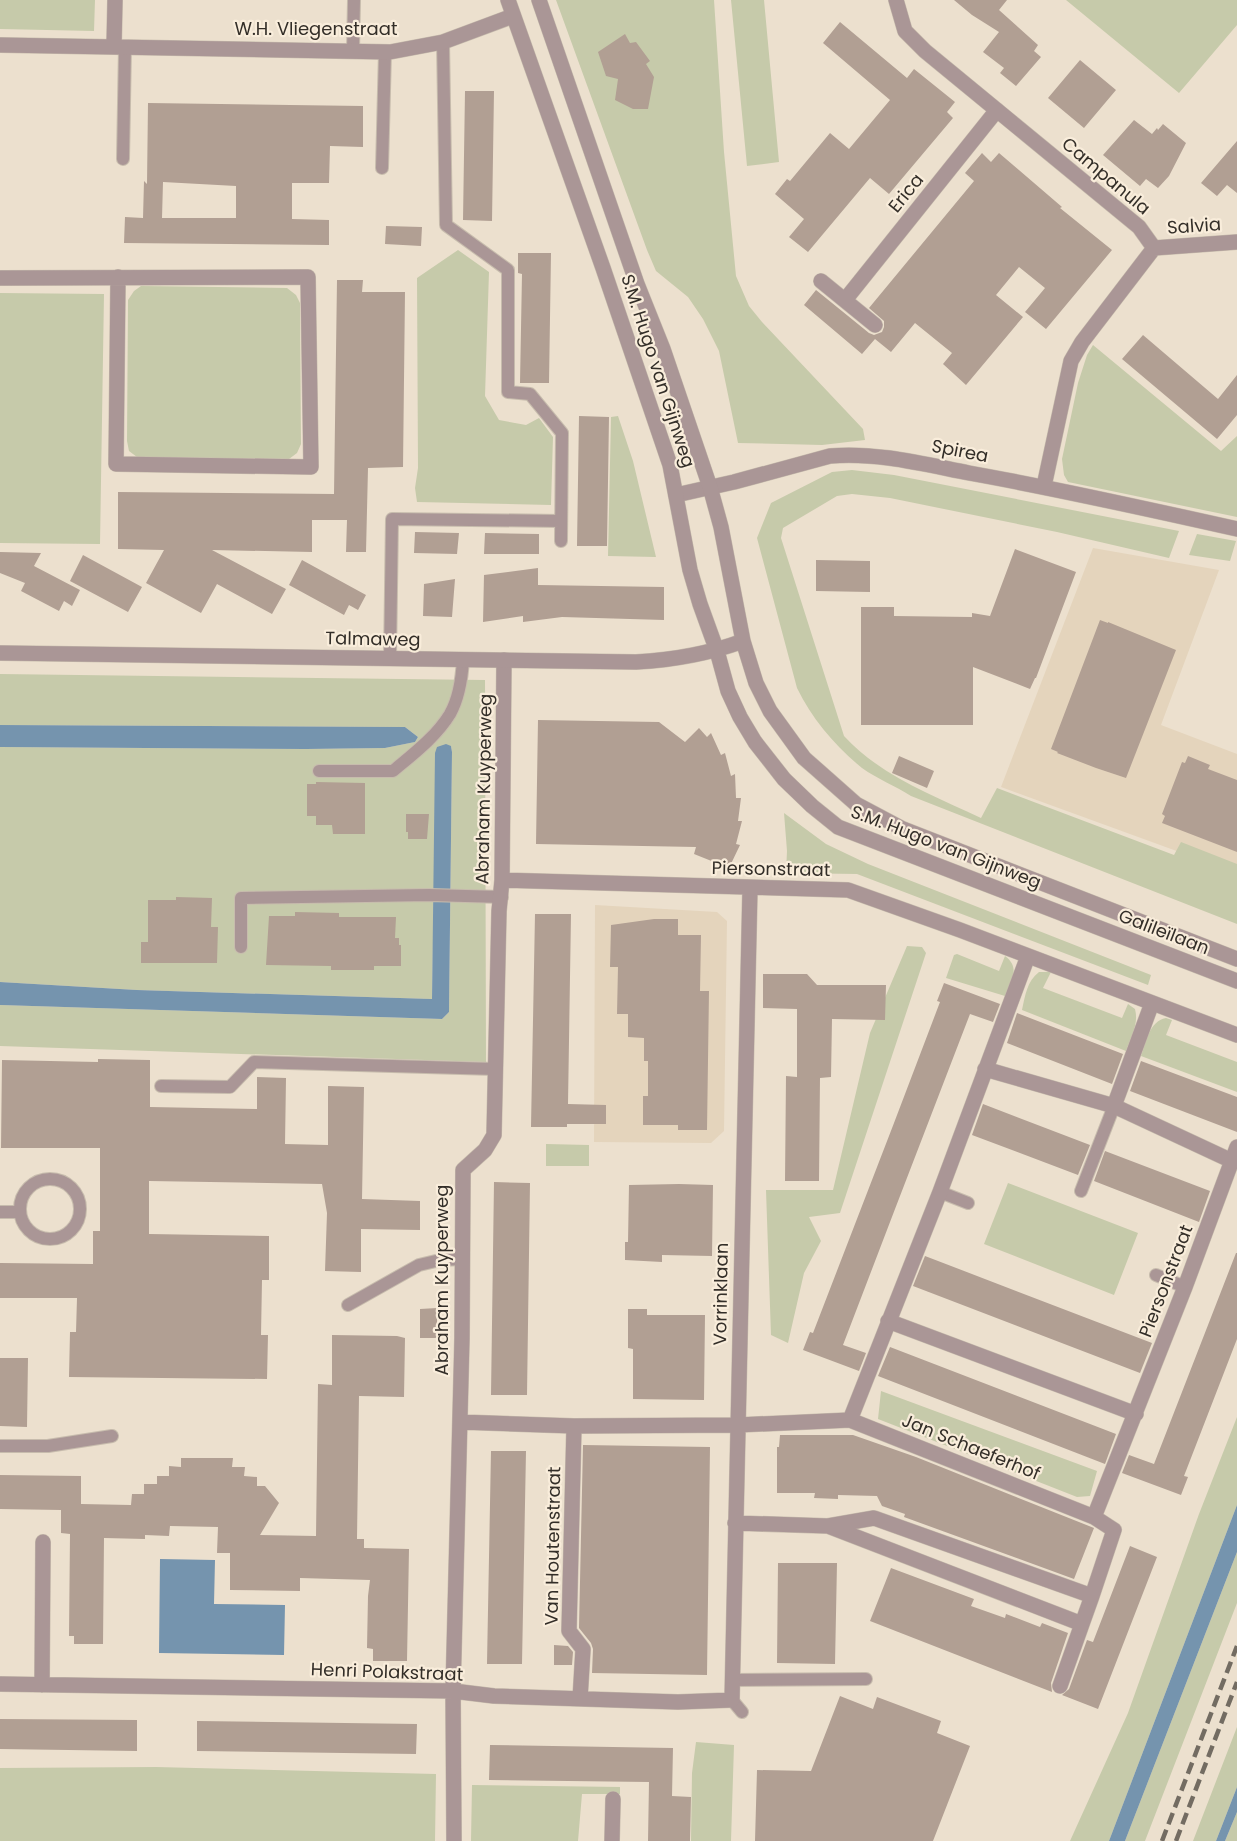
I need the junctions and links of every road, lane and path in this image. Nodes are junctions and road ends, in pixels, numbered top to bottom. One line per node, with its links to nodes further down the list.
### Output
1 (115, 0): 9 (street)
2 (354, 0): 10 (lane)
3 (508, 0): 6 (street, S.M. Hugo van Gijnweg)
4 (539, 0): 23 (street, S.M. Hugo van Gijnweg)
5 (896, 0): 12 (street, Campanula)
6 (513, 16): 7 (street, W.H. Vliegenstraat); 24 (street, S.M. Hugo van Gijnweg)
7 (443, 42): 11 (street, W.H. Vliegenstraat); 25 (lane)
8 (0, 45): 9 (street, W.H. Vliegenstraat)
9 (120, 46): 10 (street, W.H. Vliegenstraat); 13 (lane)
10 (352, 51): 11 (street, W.H. Vliegenstraat)
11 (385, 52): 14 (lane)
12 (997, 110): 16 (street, Campanula); 20 (street, Erica)
13 (123, 159)
14 (382, 168)
15 (1237, 242): 16 (street, Salvia)
16 (1154, 248): 22 (street)
17 (118, 277): 17 (street); 18 (street)
18 (0, 278)
19 (821, 281): 20 (street)
20 (845, 300): 21 (street)
21 (874, 325)
22 (1044, 486): 23 (street, Spirea); 26 (street, Spirea)
23 (710, 488): 24 (street, Spirea); 28 (street, S.M. Hugo van Gijnweg)
24 (676, 495): 29 (street, S.M. Hugo van Gijnweg)
25 (561, 521): 27 (lane); 31 (lane)
26 (1237, 529)
27 (561, 541)
28 (743, 641): 29 (street, Talmaweg); 38 (street, S.M. Hugo van Gijnweg)
29 (717, 651): 33 (street, Talmaweg); 39 (street, S.M. Hugo van Gijnweg)
30 (0, 653): 31 (street, Talmaweg)
31 (390, 658): 32 (street, Talmaweg)
32 (463, 659): 33 (street, Talmaweg); 34 (lane)
33 (504, 660): 35 (street, Abraham Kuyperweg)
34 (319, 771)
35 (502, 880): 36 (street, Piersonstraat); 37 (street, Abraham Kuyperweg)
36 (750, 888): 41 (street, Piersonstraat); 64 (street, Vorrinklaan)
37 (502, 897): 40 (lane); 46 (street, Abraham Kuyperweg)
38 (1083, 900): 42 (street, Galileïlaan)
39 (1076, 920): 43 (street, Galileïlaan)
40 (241, 947)
41 (1028, 956): 44 (street, Piersonstraat); 47 (street)
42 (1237, 959)
43 (1237, 981)
44 (1152, 1003): 45 (street, Piersonstraat); 49 (street)
45 (1237, 1035)
46 (495, 1069): 48 (lane); 56 (street, Abraham Kuyperweg)
47 (985, 1069): 49 (street, Piersonstraat); 52 (street)
48 (161, 1086)
49 (1114, 1106): 50 (street, Piersonstraat); 51 (lane)
50 (1234, 1154): 58 (street, Piersonstraat)
51 (1081, 1191)
52 (940, 1192): 53 (lane); 60 (street)
53 (968, 1203)
54 (0, 1212): 55 (lane)
55 (20, 1212): 55 (lane)
56 (462, 1259): 59 (lane); 63 (street, Abraham Kuyperweg)
57 (1156, 1275): 58 (lane)
58 (1185, 1287): 61 (street, Piersonstraat)
59 (348, 1305)
60 (888, 1321): 61 (street); 62 (street)
61 (1136, 1414): 68 (street, Piersonstraat)
62 (850, 1420): 64 (street, Jan Schaeferhof); 68 (street, Jan Schaeferhof)
63 (460, 1422): 65 (street); 79 (street, Abraham Kuyperweg)
64 (738, 1425): 65 (street); 69 (street, Vorrinklaan)
65 (574, 1426): 80 (street, Van Houtenstraat)
66 (112, 1436): 67 (lane)
67 (0, 1446)
68 (1094, 1517): 72 (street, Jan Schaeferhof)
69 (735, 1522): 70 (street); 75 (street, Vorrinklaan)
70 (828, 1526): 72 (street); 73 (street)
71 (43, 1542): 77 (street)
72 (1092, 1596): 73 (street, Jan Schaeferhof)
73 (1082, 1624): 78 (street, Jan Schaeferhof)
74 (866, 1679): 75 (lane)
75 (732, 1680): 81 (street, Vorrinklaan)
76 (0, 1684): 77 (street, Henri Polakstraat)
77 (42, 1685): 79 (street, Henri Polakstraat)
78 (1060, 1686)
79 (453, 1691): 80 (street, Henri Polakstraat); 84 (street, Abraham Kuyperweg)
80 (580, 1699): 81 (street, Henri Polakstraat)
81 (732, 1700): 82 (lane)
82 (742, 1712)
83 (613, 1799): 85 (street)
84 (454, 1841)
85 (612, 1841)

